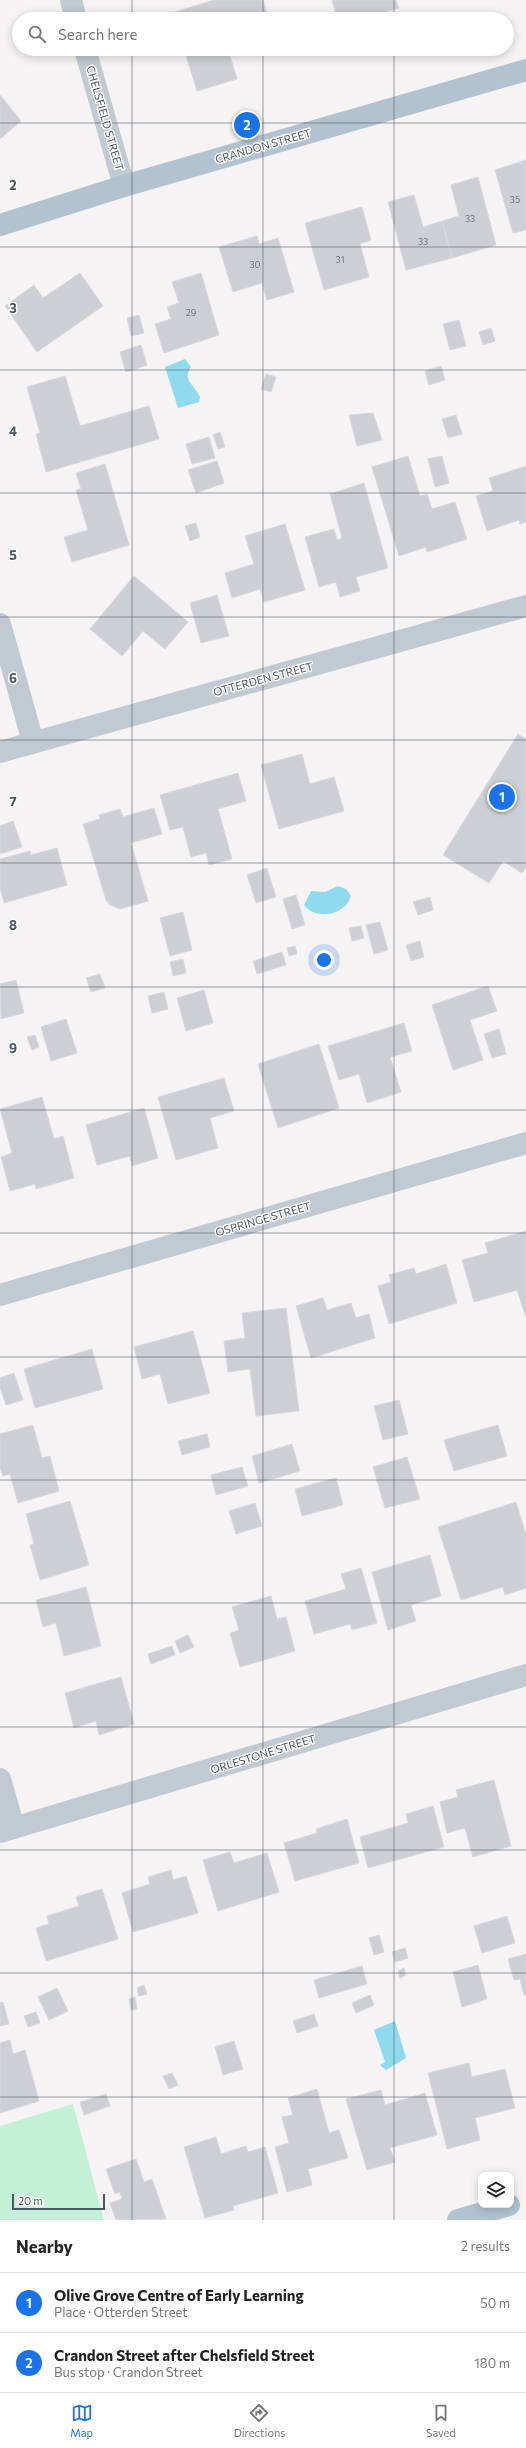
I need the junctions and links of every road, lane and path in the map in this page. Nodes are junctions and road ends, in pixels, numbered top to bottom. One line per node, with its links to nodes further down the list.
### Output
1 (71, 0): 2 (street)
2 (74, 12)
3 (87, 56): 5 (street, CHELSFIELD STREET)
4 (526, 70): 5 (main road, CRANDON STREET)
5 (124, 186): 6 (main road, CRANDON STREET)
6 (0, 225)
7 (526, 606): 9 (street, OTTERDEN STREET)
8 (0, 624): 9 (street)
9 (33, 742): 10 (street, OTTERDEN STREET)
10 (0, 752)
11 (526, 1143): 12 (street, OSPRINGE STREET)
12 (0, 1294)
13 (526, 1676): 15 (street, ORLESTONE STREET)
14 (0, 1779): 15 (street)
15 (7, 1830)
16 (526, 2200): 17 (main road)
17 (514, 2204)
18 (500, 2208): 19 (main road)
19 (458, 2220)

